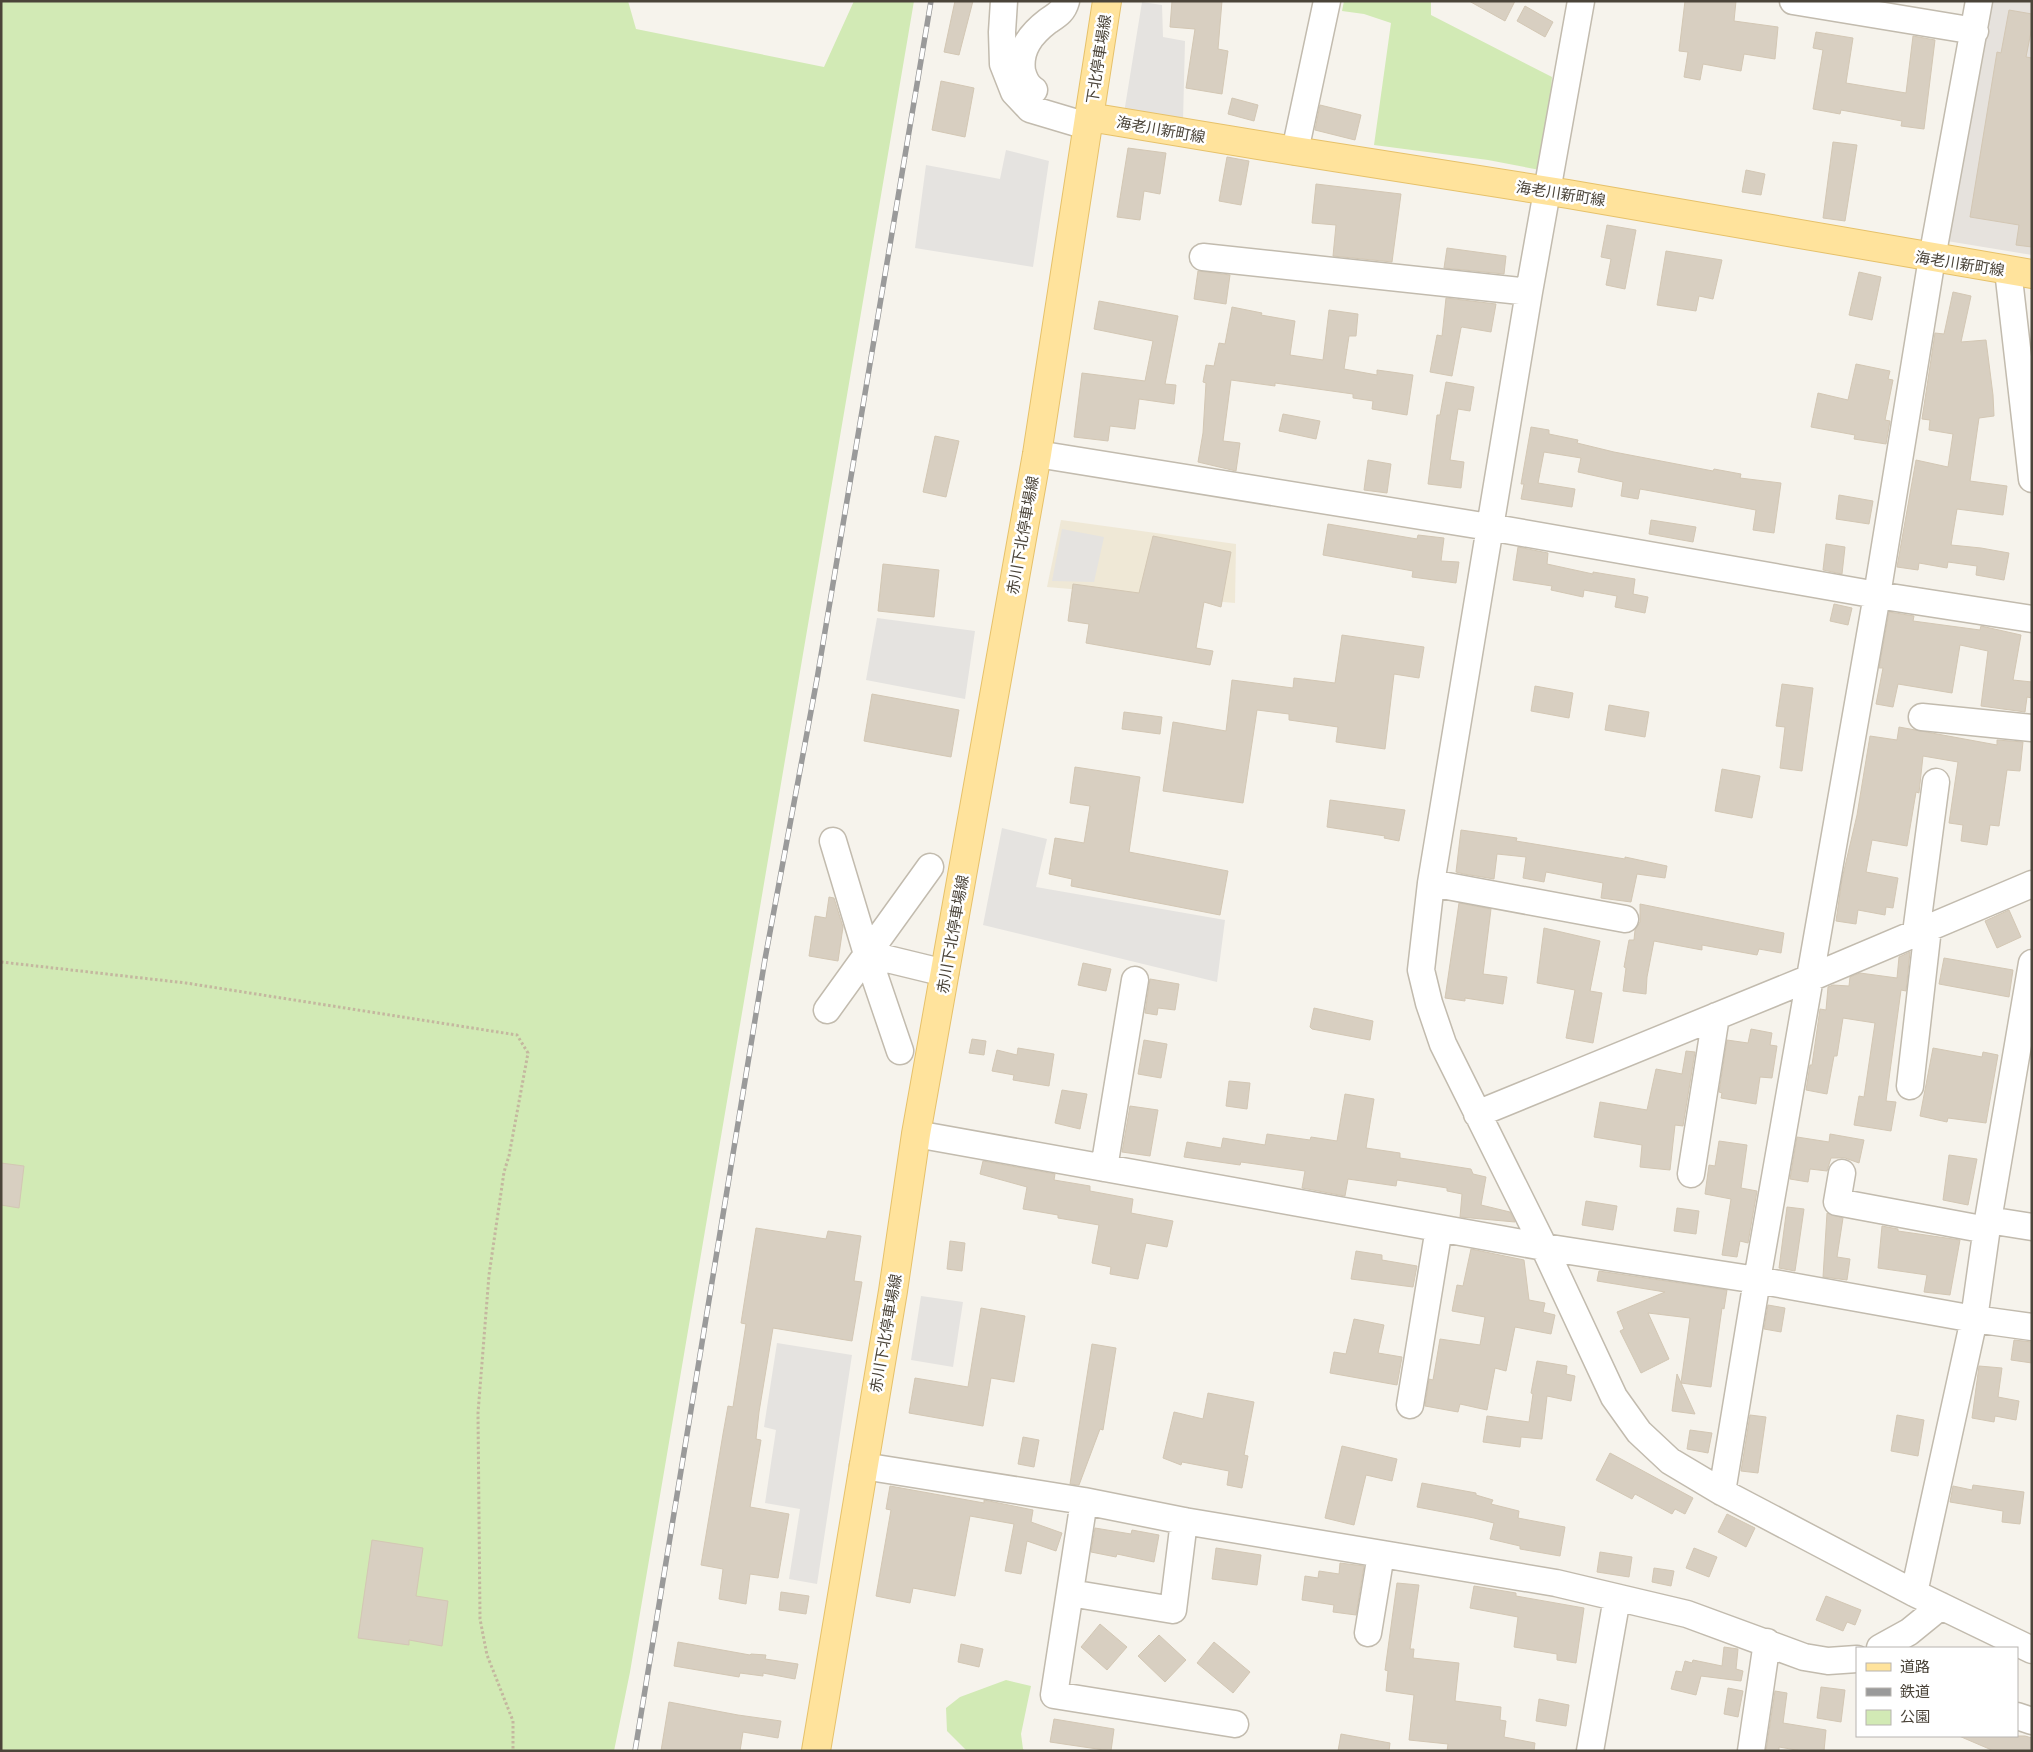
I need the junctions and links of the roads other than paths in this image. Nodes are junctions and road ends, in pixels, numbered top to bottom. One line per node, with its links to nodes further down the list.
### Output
1 (1004, 1): 10 (street)
2 (1066, 1): 10 (street)
3 (1107, 1): 10 (main road, 下北停車場線)
4 (1327, 1): 11 (street)
5 (1581, 1): 12 (street)
6 (1793, 1): 8 (street)
7 (1980, 1): 9 (street)
8 (1869, 7): 9 (street)
9 (1975, 31): 14 (street)
10 (1089, 116): 11 (main road, 海老川新町線); 17 (main road, 赤川下北停車場線)
11 (1295, 151): 12 (main road, 海老川新町線)
12 (1548, 191): 14 (main road, 海老川新町線); 16 (street)
13 (1203, 257): 16 (street)
14 (1932, 258): 15 (main road, 海老川新町線); 20 (street)
15 (2020, 272): 18 (street)
16 (1529, 292): 19 (street)
17 (1036, 454): 19 (street); 33 (main road, 赤川下北停車場線)
18 (2032, 479)
19 (1489, 527): 20 (street); 27 (street)
20 (1877, 595): 21 (street); 34 (street)
21 (2032, 619)
22 (1922, 717): 23 (street)
23 (2032, 728)
24 (1936, 782): 30 (street)
25 (833, 841): 31 (street)
26 (930, 867): 31 (street)
27 (1431, 883): 29 (street); 40 (street)
28 (2032, 884): 30 (street)
29 (1625, 919)
30 (1922, 931): 34 (street); 39 (street)
31 (867, 954): 33 (street); 36 (street); 38 (street)
32 (2032, 963): 45 (street)
33 (945, 973): 41 (main road, 赤川下北停車場線)
34 (1810, 978): 37 (street); 49 (street)
35 (1135, 980): 42 (street)
36 (827, 1010)
37 (1716, 1016): 40 (street); 44 (street)
38 (900, 1051)
39 (1910, 1086)
40 (1477, 1114): 48 (street)
41 (916, 1134): 42 (street); 53 (main road, 赤川下北停車場線)
42 (1104, 1168): 46 (street)
43 (1842, 1173): 45 (street)
44 (1691, 1174)
45 (1987, 1225): 47 (street); 50 (street)
46 (1439, 1228): 48 (street); 52 (street)
47 (2032, 1228)
48 (1544, 1247): 49 (street); 54 (street)
49 (1756, 1280): 50 (street); 54 (street)
50 (1974, 1319): 51 (street); 59 (street)
51 (2032, 1328)
52 (1410, 1405)
53 (863, 1466): 55 (street); 70 (main road, 赤川下北停車場線)
54 (1722, 1492): 59 (street)
55 (1084, 1501): 56 (street); 58 (street)
56 (1184, 1521): 57 (street); 58 (street)
57 (1381, 1554): 60 (street); 62 (street)
58 (1070, 1593): 69 (street)
59 (1914, 1593): 61 (street)
60 (1616, 1598): 63 (street); 71 (street)
61 (1941, 1606): 64 (street); 65 (street)
62 (1368, 1633)
63 (1767, 1642): 66 (street); 72 (street)
64 (1882, 1647)
65 (2032, 1650)
66 (1856, 1659)
67 (2018, 1716): 68 (street)
68 (2032, 1721)
69 (1235, 1724)
70 (816, 1751)
71 (1590, 1751)
72 (1751, 1751)

